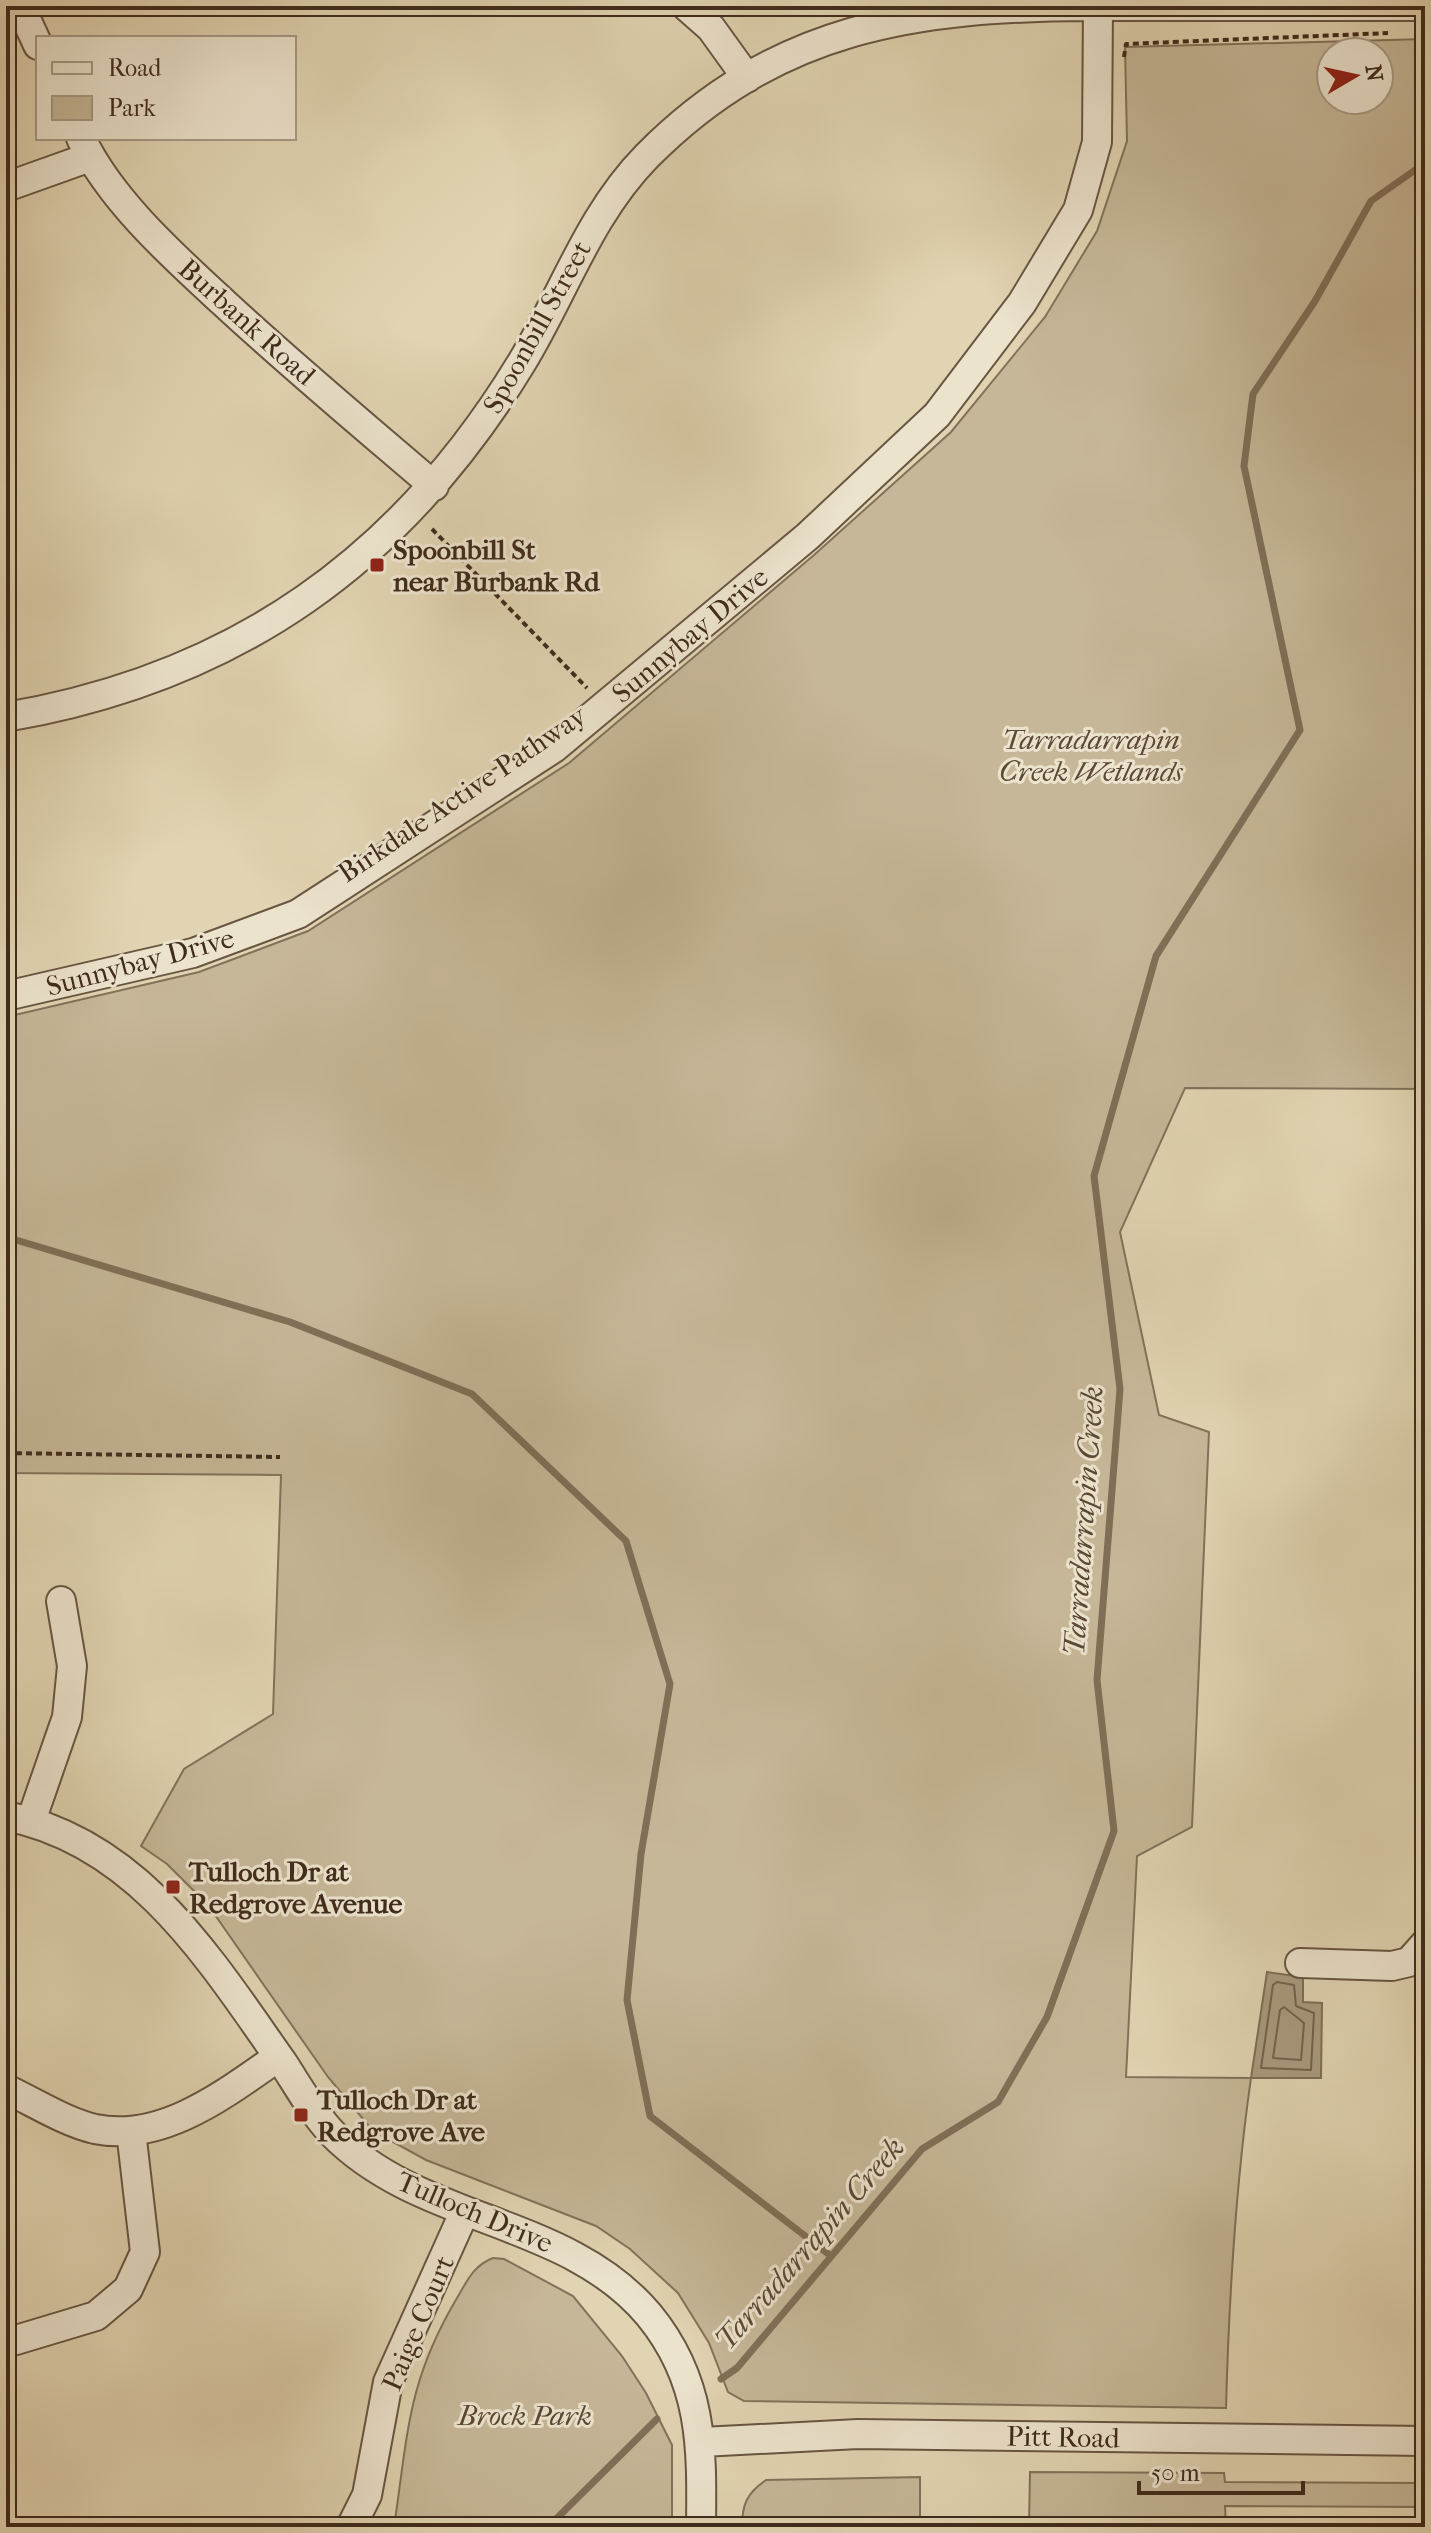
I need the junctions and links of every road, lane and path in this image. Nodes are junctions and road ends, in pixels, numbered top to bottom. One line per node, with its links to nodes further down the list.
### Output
1 (20, 6): 9 (street)
2 (686, 6): 11 (street)
3 (1090, 6): 11 (street, Spoonbill Street)
4 (1098, 6): 16 (street, Sunnybay Drive)
5 (1105, 6): 7 (street)
6 (1417, 6): 7 (street)
7 (1364, 7)
8 (1396, 33): 10 (path)
9 (36, 41)
10 (1124, 59)
11 (747, 78): 14 (street, Spoonbill Street)
12 (86, 148): 13 (street); 14 (street, Burbank Road)
13 (6, 187)
14 (434, 486): 17 (street, Spoonbill Street)
15 (432, 529): 16 (path)
16 (604, 707): 18 (street, Sunnybay Drive)
17 (6, 717)
18 (6, 996)
19 (6, 1453): 20 (path)
20 (280, 1457)
21 (61, 1601): 22 (street)
22 (18, 1818): 25 (street, Tulloch Drive)
23 (1425, 1944): 24 (street)
24 (1300, 1963)
25 (278, 2057): 27 (street); 28 (street, Tulloch Drive)
26 (6, 2089): 27 (street)
27 (131, 2131): 29 (street)
28 (464, 2213): 31 (street, Tulloch Drive); 33 (street, Paige Court)
29 (6, 2343)
30 (1425, 2441): 31 (street, Pitt Road)
31 (702, 2442): 34 (street, Tulloch Drive)
32 (1425, 2519): 35 (path)
33 (351, 2527)
34 (701, 2527)
35 (1422, 2527)

